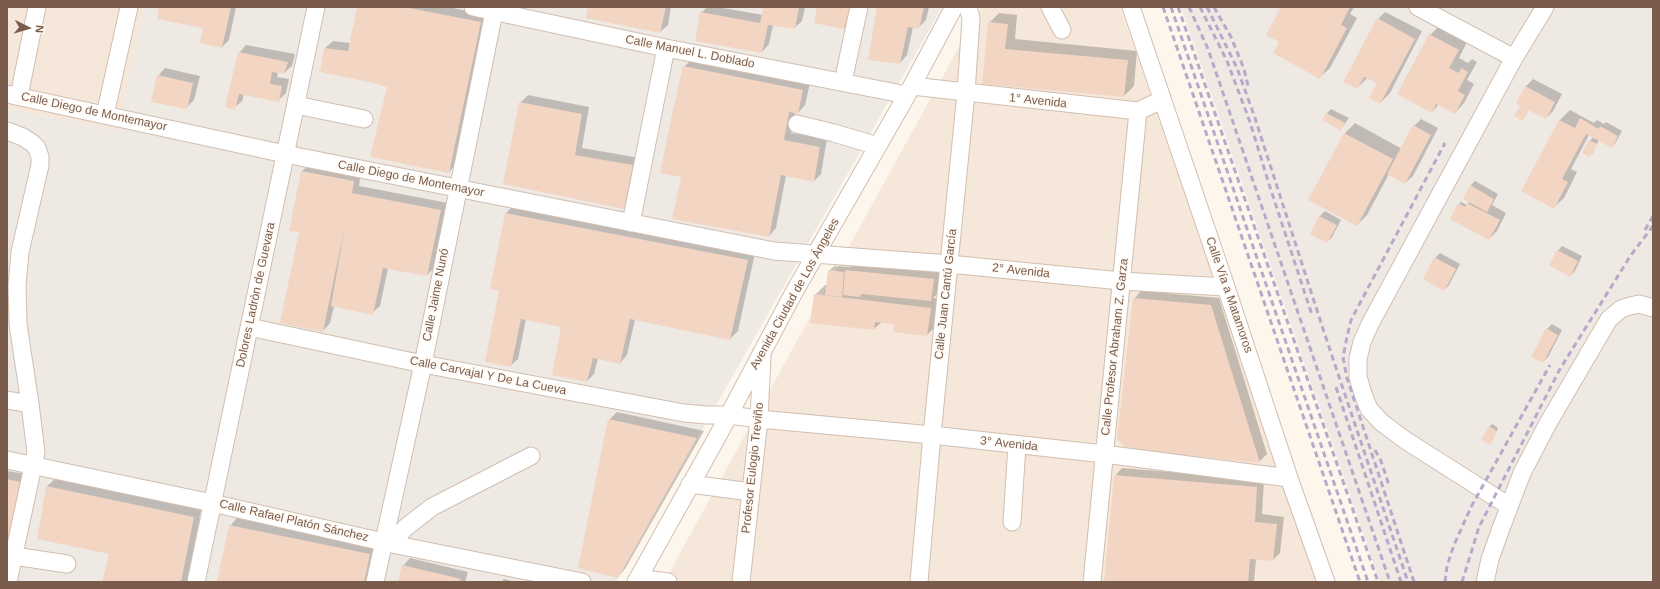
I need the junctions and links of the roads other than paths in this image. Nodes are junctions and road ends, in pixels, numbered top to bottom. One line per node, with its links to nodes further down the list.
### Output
1 (37, 7): 19 (street)
2 (129, 7): 23 (street)
3 (316, 7): 21 (street, Dolores Ladròn de Guevara)
4 (473, 7): 12 (street, Calle Manuel L. Doblado)
5 (859, 7): 16 (street)
6 (954, 7): 17 (street, Avenida Ciudad de Los Ángeles)
7 (968, 7): 18 (street, Calle Juan Cantú García)
8 (1050, 7): 13 (street)
9 (1131, 7): 20 (street, Calle Vía a Matamoros)
10 (1418, 7): 15 (street)
11 (1545, 7): 15 (street)
12 (494, 9): 14 (street, Calle Manuel L. Doblado); 29 (street, Calle Jaime Nunó)
13 (1062, 30)
14 (666, 48): 16 (street, Calle Manuel L. Doblado); 30 (street)
15 (1514, 58): 53 (street)
16 (843, 82): 17 (street, Calle Manuel L. Doblado)
17 (909, 91): 18 (street, 1° Avenida); 27 (street, Avenida Ciudad de Los Ángeles)
18 (966, 93): 22 (street, 1° Avenida); 32 (street, Calle Juan Cantú García)
19 (13, 95): 23 (street, Calle Diego de Montemayor)
20 (1162, 100): 22 (street); 34 (street, Calle Vía a Matamoros)
21 (296, 105): 24 (street); 28 (street, Dolores Ladròn de Guevara)
22 (1138, 111): 33 (street, Calle Profesor Abraham Z. Garza)
23 (105, 115): 28 (street, Calle Diego de Montemayor)
24 (364, 119)
25 (797, 124): 27 (street)
26 (7, 131): 40 (street)
27 (878, 146): 31 (street, Avenida Ciudad de Los Ángeles)
28 (286, 154): 29 (street, Calle Diego de Montemayor); 36 (street, Dolores Ladròn de Guevara)
29 (458, 189): 30 (street, Calle Diego de Montemayor); 38 (street, Calle Jaime Nunó)
30 (631, 223): 31 (street, Calle Diego de Montemayor)
31 (816, 254): 32 (street, 2° Avenida); 37 (street, Avenida Ciudad de Los Ángeles)
32 (949, 264): 33 (street, 2° Avenida); 43 (street, Calle Juan Cantú García)
33 (1121, 281): 34 (street, 2° Avenida); 45 (street, Calle Profesor Abraham Z. Garza)
34 (1226, 287): 49 (street, Calle Vía a Matamoros)
35 (1653, 308): 53 (street)
36 (249, 327): 38 (street, Calle Carvajal Y De La Cueva); 52 (street, Dolores Ladròn de Guevara)
37 (762, 353): 41 (street, Avenida Ciudad de Los Ángeles); 42 (street, Profesor Eulogio Treviño)
38 (422, 364): 41 (street, Calle Carvajal Y De La Cueva); 55 (street, Calle Jaime Nunó)
39 (7, 400): 40 (street)
40 (30, 404): 48 (street)
41 (729, 415): 42 (street, 3° Avenida); 50 (street, Avenida Ciudad de Los Ángeles)
42 (759, 419): 43 (street, 3° Avenida); 51 (street, Profesor Eulogio Treviño)
43 (932, 435): 44 (street, 3° Avenida); 65 (street, Calle Juan Cantú García)
44 (1017, 445): 45 (street, 3° Avenida); 54 (street)
45 (1104, 454): 49 (street, 3° Avenida); 66 (street, Calle Profesor Abraham Z. Garza)
46 (531, 456): 55 (street)
47 (7, 460): 48 (street, Calle Rafael Platón Sánchez)
48 (34, 466): 52 (street, Calle Rafael Platón Sánchez); 56 (street)
49 (1289, 478): 67 (street, Calle Vía a Matamoros)
50 (690, 484): 51 (street); 58 (street, Avenida Ciudad de Los Ángeles)
51 (751, 492): 64 (street, Profesor Eulogio Treviño)
52 (212, 503): 55 (street, Calle Rafael Platón Sánchez); 60 (street, Dolores Ladròn de Guevara)
53 (1509, 506): 68 (street)
54 (1012, 522)
55 (388, 543): 61 (street, Calle Jaime Nunó); 62 (street, Calle Rafael Platón Sánchez)
56 (14, 556): 57 (street); 59 (street)
57 (67, 564)
58 (637, 580): 63 (street)
59 (8, 582)
60 (196, 582)
61 (375, 582)
62 (582, 582)
63 (668, 582)
64 (740, 582)
65 (919, 582)
66 (1092, 582)
67 (1326, 582)
68 (1485, 582)

